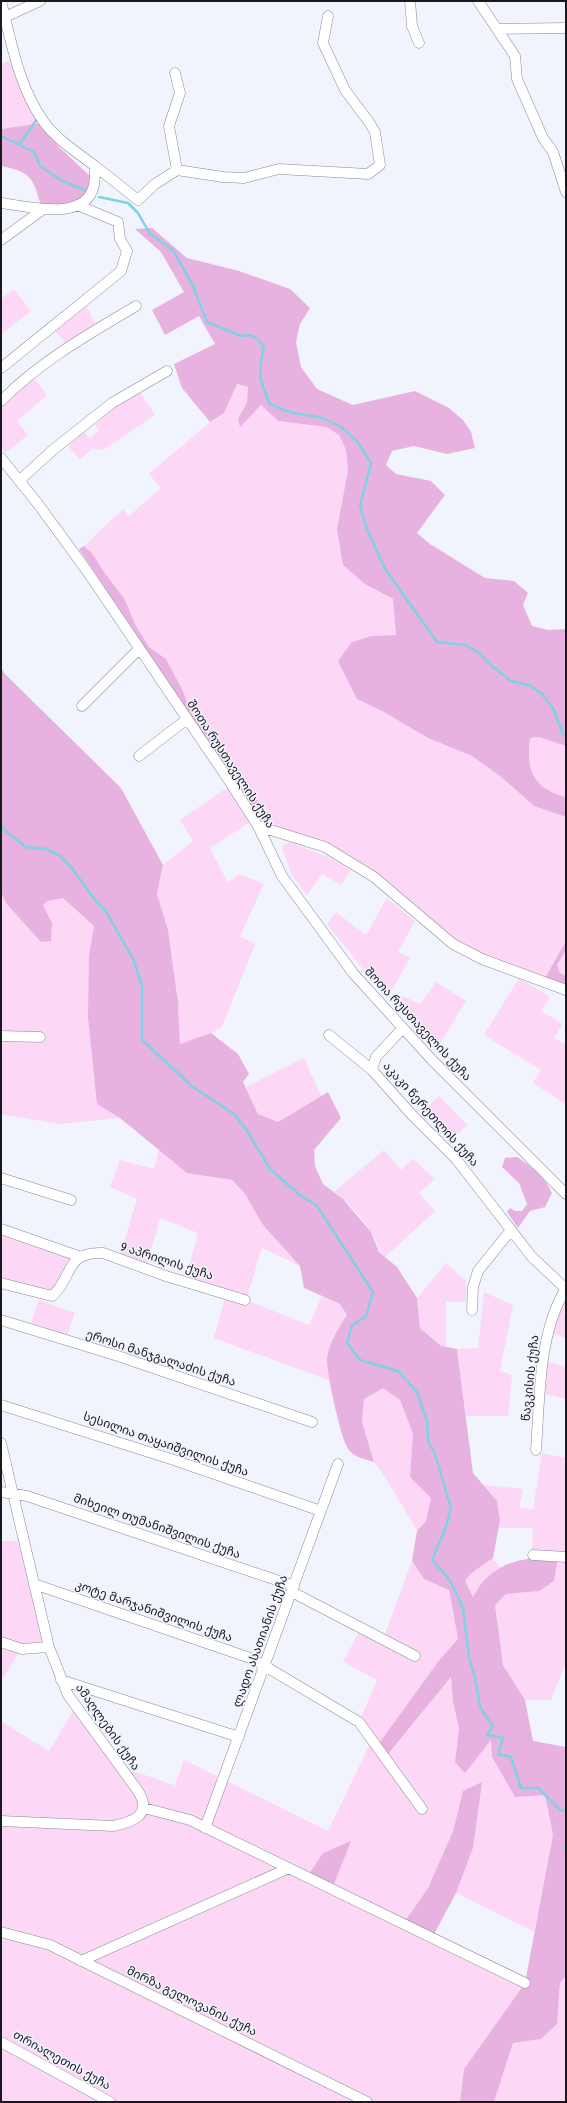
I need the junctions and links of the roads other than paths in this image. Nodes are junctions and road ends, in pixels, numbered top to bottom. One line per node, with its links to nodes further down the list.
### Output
1 (1, 1): 6 (street)
2 (40, 1): 6 (street)
3 (410, 1): 9 (street)
4 (478, 1): 8 (street)
5 (328, 16): 12 (street)
6 (5, 17): 11 (street)
7 (566, 28): 8 (street)
8 (497, 29): 13 (street)
9 (419, 43)
10 (175, 73): 12 (street)
11 (95, 166): 12 (street); 15 (street)
12 (177, 170)
13 (566, 192)
14 (1, 203): 16 (street)
15 (77, 205): 16 (street); 19 (street)
16 (42, 210): 17 (street)
17 (1, 240)
18 (136, 306): 21 (street)
19 (1, 368)
20 (167, 371): 23 (street)
21 (1, 401)
22 (1, 458): 23 (street, შოთა რუსთაველის ქუჩა)
23 (20, 480): 24 (street, შოთა რუსთაველის ქუჩა)
24 (139, 650): 25 (street); 26 (street, შოთა რუსთაველის ქუჩა)
25 (82, 706)
26 (187, 719): 27 (street); 28 (street, შოთა რუსთაველის ქუჩა)
27 (139, 756)
28 (258, 826): 29 (street); 30 (street, შოთა რუსთაველის ქუჩა)
29 (566, 990)
30 (403, 1028): 34 (street, აკაკი წერეთლის ქუჩა); 36 (street, შოთა რუსთაველის ქუჩა)
31 (329, 1035): 34 (street)
32 (1, 1036): 33 (street)
33 (40, 1037)
34 (372, 1070): 39 (street, აკაკი წერეთლის ქუჩა)
35 (1, 1178): 37 (street)
36 (566, 1194)
37 (71, 1200)
38 (1, 1229): 40 (street)
39 (511, 1230): 42 (street, აკაკი წერეთლის ქუჩა); 44 (street)
40 (81, 1257): 41 (street); 43 (street, 9 აპრილის ქუჩა)
41 (1, 1283)
42 (566, 1288): 49 (street, წავკისის ქუჩა)
43 (246, 1300)
44 (472, 1310)
45 (1, 1320): 47 (street, ეროსი მანჯგალაძის ქუჩა)
46 (1, 1405): 53 (street, სესილია თაყაიშვილის ქუჩა)
47 (312, 1422)
48 (1, 1443): 52 (street, ამაღლების ქუჩა)
49 (536, 1450)
50 (338, 1464): 53 (street, ლადო ასათიანის ქუჩა)
51 (1, 1492): 52 (street, მიხეილ თუმანიშვილის ქუჩა)
52 (12, 1493): 56 (street, ამაღლების ქუჩა); 57 (street, მიხეილ თუმანიშვილის ქუჩა)
53 (321, 1511): 57 (street, ლადო ასათიანის ქუჩა)
54 (533, 1555): 55 (street)
55 (566, 1557)
56 (34, 1584): 59 (street, ამაღლების ქუჩა); 61 (street, კოტე მარჯანიშვილის ქუჩა)
57 (293, 1589): 60 (street, მიხეილ თუმანიშვილის ქუჩა); 61 (street, ლადო ასათიანის ქუჩა)
58 (1, 1642): 59 (street)
59 (49, 1647): 62 (street, ამაღლების ქუჩა)
60 (415, 1656)
61 (264, 1666): 63 (street, ლადო ასათიანის ქუჩა); 65 (street, კოტე მარჯანიშვილის ქუჩა)
62 (61, 1680): 63 (street); 64 (street, ამაღლების ქუჩა)
63 (239, 1737): 67 (street, ლადო ასათიანის ქუჩა)
64 (144, 1808): 66 (street); 67 (street)
65 (422, 1809)
66 (1, 1821)
67 (206, 1828): 68 (street)
68 (289, 1868): 70 (street); 71 (street)
69 (1, 1932): 70 (street, მირზა გელოვანის ქუჩა)
70 (81, 1961): 74 (street, მირზა გელოვანის ქუჩა)
71 (525, 1983)
72 (1, 2042): 73 (street, თრიალეთის ქუჩა)
73 (110, 2102)
74 (368, 2102)

